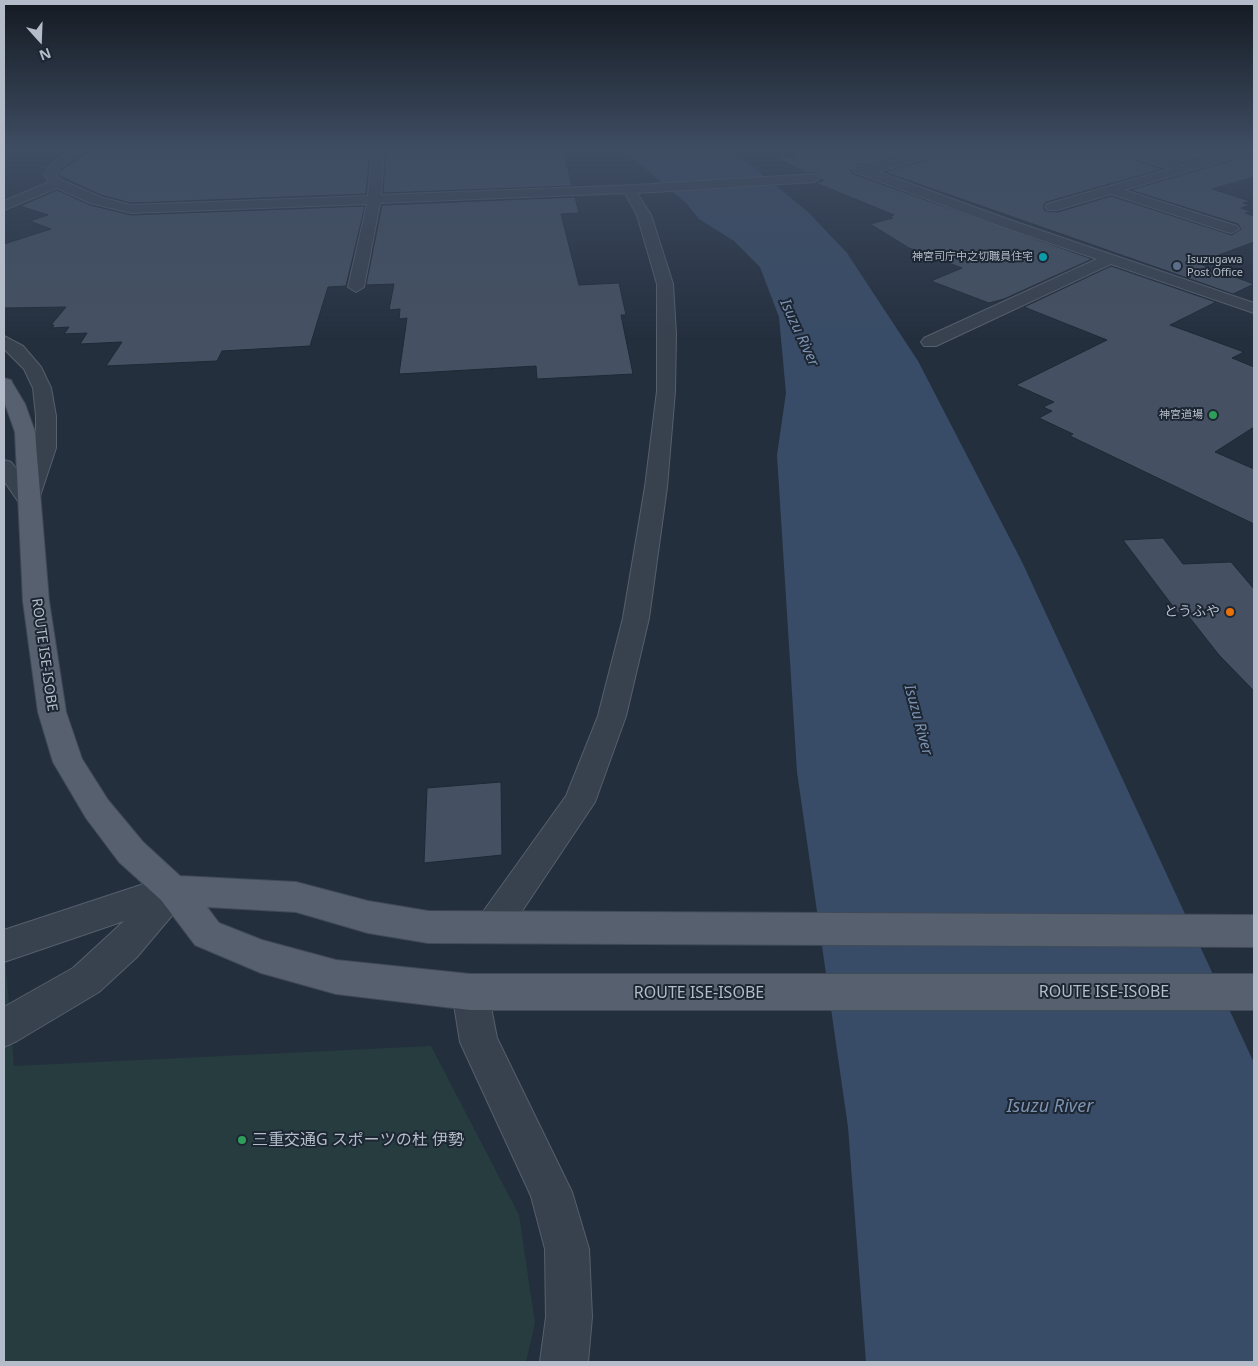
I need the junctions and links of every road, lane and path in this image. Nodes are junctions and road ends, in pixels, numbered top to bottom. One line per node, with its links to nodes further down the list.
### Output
1 (371, 213): 7 (street)
2 (643, 213): 15 (street)
3 (981, 213): 6 (street)
4 (1182, 213): 5 (street)
5 (1232, 229)
6 (1110, 259): 8 (street); 10 (street)
7 (356, 287)
8 (1254, 308)
9 (4, 342): 13 (street)
10 (930, 342)
11 (4, 384): 13 (main road, ROUTE ISE-ISOBE)
12 (4, 466): 13 (street)
13 (28, 499): 14 (main road, ROUTE ISE-ISOBE)
14 (173, 890): 15 (main road); 17 (street); 18 (main road, ROUTE ISE-ISOBE); 20 (street)
15 (492, 927): 16 (main road)
16 (1254, 931)
17 (4, 946)
18 (470, 992): 19 (main road, ROUTE ISE-ISOBE); 21 (street)
19 (1254, 992)
20 (4, 1028)
21 (564, 1362)

